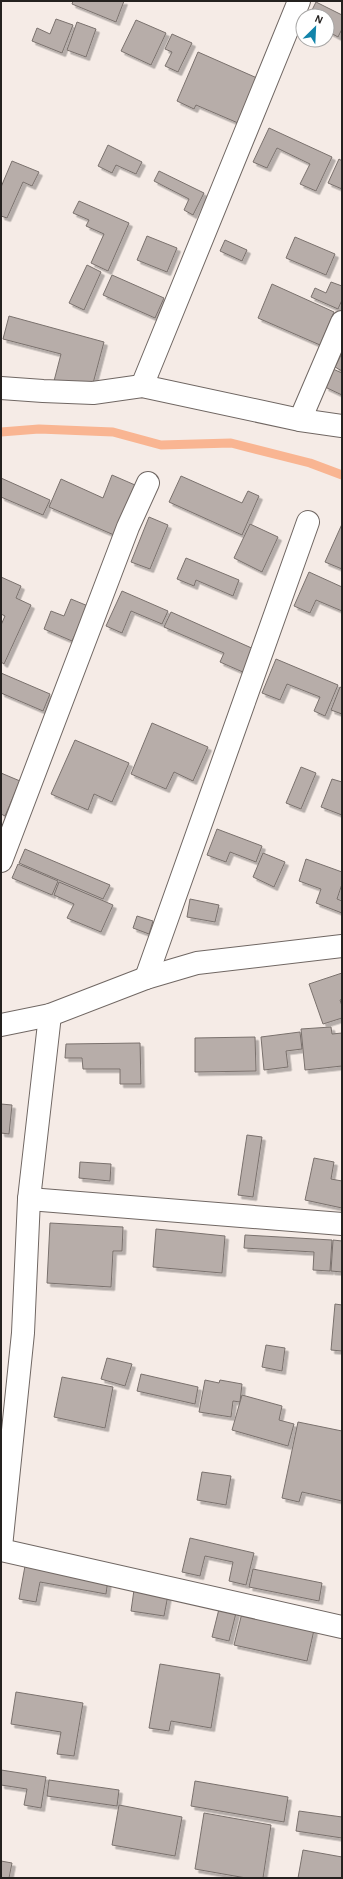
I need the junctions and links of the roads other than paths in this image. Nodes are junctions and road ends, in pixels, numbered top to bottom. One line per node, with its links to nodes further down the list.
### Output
1 (299, 1): 3 (street)
2 (342, 322): 5 (street)
3 (142, 386): 4 (street); 5 (street)
4 (1, 388)
5 (300, 420): 6 (street)
6 (342, 426)
7 (148, 483): 9 (street)
8 (308, 522): 11 (street)
9 (1, 861)
10 (342, 946): 11 (street)
11 (146, 978): 12 (street)
12 (50, 1015): 13 (street); 14 (street)
13 (1, 1025)
14 (29, 1199): 15 (street); 16 (street)
15 (342, 1224)
16 (1, 1546)
17 (1, 1550): 18 (street)
18 (342, 1627)

